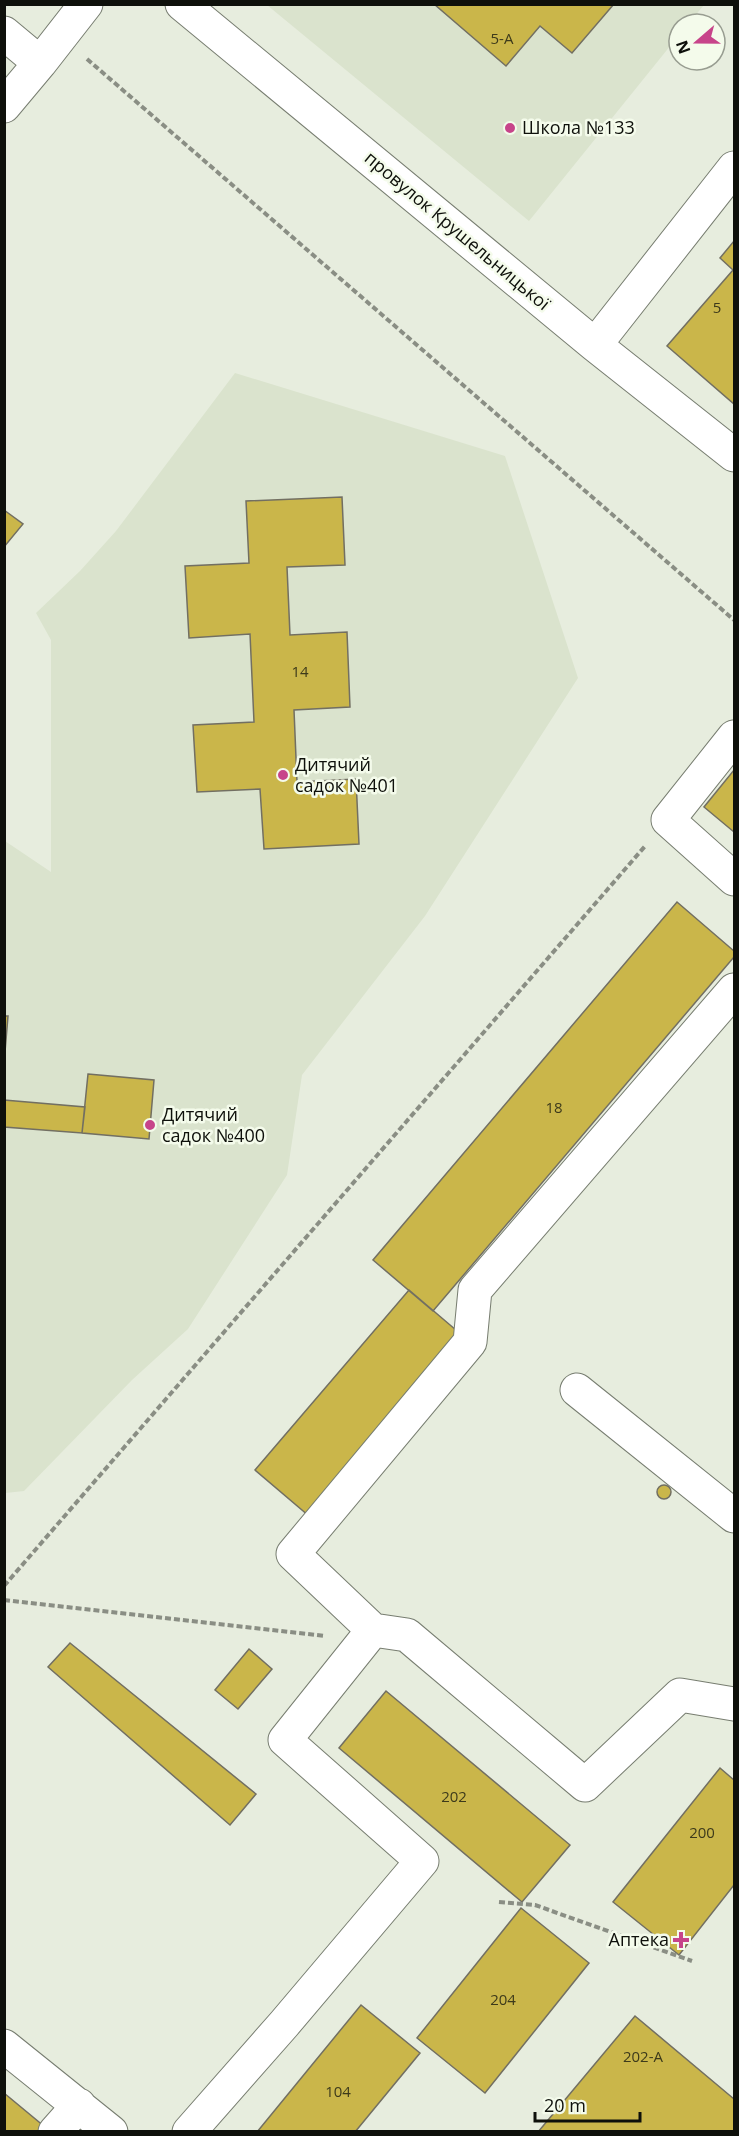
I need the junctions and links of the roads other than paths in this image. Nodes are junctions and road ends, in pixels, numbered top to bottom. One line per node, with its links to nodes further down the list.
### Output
1 (86, 4): 4 (street)
2 (182, 4): 7 (street, провулок Крушельницької)
3 (4, 33): 4 (street)
4 (40, 63): 5 (street)
5 (4, 106)
6 (735, 168): 7 (street)
7 (595, 345): 8 (street, провулок Крушельницької)
8 (735, 455)
9 (735, 736): 10 (street)
10 (735, 879)
11 (735, 990): 14 (street)
12 (577, 1390): 13 (street)
13 (735, 1516)
14 (368, 1635): 15 (street); 20 (street)
15 (735, 1704)
16 (4, 2046): 17 (street)
17 (79, 2105): 18 (street); 19 (street)
18 (55, 2132)
19 (111, 2132)
20 (189, 2132)

